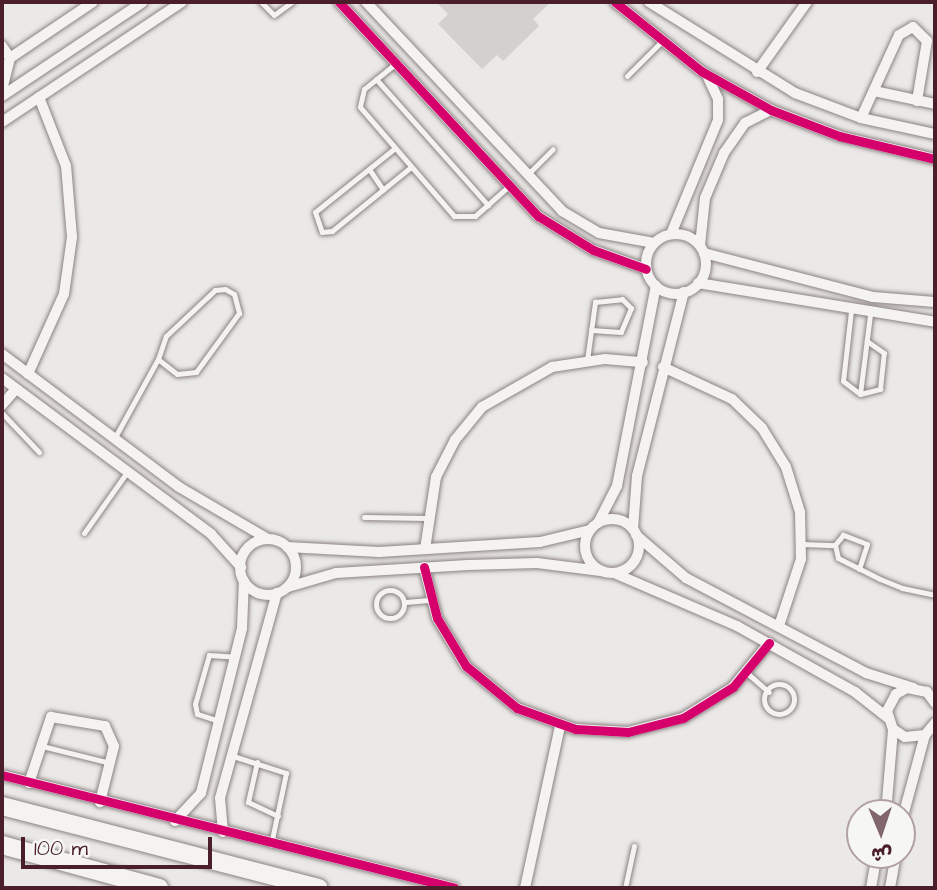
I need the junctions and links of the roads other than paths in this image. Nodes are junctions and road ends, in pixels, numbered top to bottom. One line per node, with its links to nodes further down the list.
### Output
1 (93, 2): 14 (street)
2 (144, 2): 21 (street)
3 (182, 2): 22 (street)
4 (261, 2): 5 (lane)
5 (292, 2)
6 (339, 2): 15 (street)
7 (366, 2): 34 (street)
8 (615, 2): 12 (street)
9 (649, 2): 11 (street)
10 (807, 2): 17 (street)
11 (661, 6): 17 (street)
12 (661, 42): 16 (street); 18 (lane)
13 (2, 46): 14 (street)
14 (10, 58): 21 (street)
15 (396, 63): 19 (lane); 35 (street)
16 (701, 71): 25 (street); 38 (street)
17 (757, 72): 26 (street)
18 (626, 76)
19 (376, 79): 29 (lane); 37 (lane)
20 (874, 91): 23 (street); 23 (street); 26 (street)
21 (2, 93)
22 (39, 97): 27 (street); 56 (street)
23 (917, 101): 24 (street)
24 (935, 104)
25 (771, 110): 31 (street); 40 (street)
26 (861, 118): 28 (street)
27 (2, 122)
28 (935, 134)
29 (395, 148): 32 (lane); 33 (lane)
30 (553, 149): 34 (lane)
31 (935, 159)
32 (411, 167): 36 (lane); 37 (lane)
33 (369, 169): 36 (lane); 36 (lane)
34 (525, 176): 39 (street)
35 (509, 187): 37 (lane); 41 (street)
36 (383, 190)
37 (488, 205)
38 (671, 234): 39 (street); 40 (street)
39 (654, 243): 41 (street)
40 (702, 249): 42 (street); 45 (street)
41 (646, 269): 43 (street)
42 (698, 283): 44 (street); 46 (street)
43 (656, 286): 44 (street); 54 (street)
44 (684, 292): 55 (street)
45 (935, 302)
46 (851, 311): 47 (street); 59 (lane)
47 (870, 315): 48 (street); 50 (lane)
48 (935, 322)
49 (591, 330): 49 (lane); 53 (lane)
50 (867, 341): 59 (lane); 59 (lane)
51 (2, 354): 56 (street)
52 (158, 359): 52 (lane); 62 (lane)
53 (587, 360): 54 (street); 66 (street)
54 (643, 362): 67 (street)
55 (663, 367): 68 (street); 71 (street)
56 (28, 374): 62 (street)
57 (2, 378): 58 (street)
58 (16, 389): 60 (street); 64 (street)
59 (860, 394)
60 (2, 405)
61 (2, 413): 63 (lane)
62 (114, 439): 70 (street)
63 (39, 452)
64 (127, 472): 69 (lane); 75 (street)
65 (364, 517): 66 (lane)
66 (426, 518): 74 (street)
67 (594, 526): 68 (street); 74 (street); 78 (street)
68 (634, 532): 79 (street); 86 (street)
69 (84, 533)
70 (268, 540): 73 (street); 75 (street)
71 (802, 544): 72 (lane); 86 (street)
72 (835, 545): 77 (lane); 77 (lane)
73 (288, 547): 74 (street); 81 (street)
74 (425, 549)
75 (241, 567): 80 (street)
76 (424, 567): 78 (street); 81 (street); 84 (street)
77 (859, 569): 83 (lane)
78 (600, 570): 79 (street)
79 (614, 573): 87 (street)
80 (244, 581): 82 (street); 88 (street)
81 (288, 587): 82 (street)
82 (277, 593): 100 (street)
83 (935, 595)
84 (431, 600): 85 (lane); 96 (street)
85 (406, 602): 85 (lane)
86 (779, 626): 90 (street)
87 (769, 643): 89 (street); 94 (street)
88 (235, 657): 95 (street); 95 (lane)
89 (747, 673): 92 (lane); 96 (street)
90 (917, 688): 91 (street); 93 (street); 94 (street)
91 (935, 689)
92 (769, 692): 92 (lane)
93 (935, 703)
94 (888, 718): 98 (street)
95 (219, 721): 110 (street)
96 (560, 726): 120 (street)
97 (932, 728): 98 (street); 106 (street)
98 (893, 729): 105 (street)
99 (39, 745): 102 (lane); 102 (street); 104 (street)
100 (231, 755): 101 (lane); 111 (street)
101 (257, 762): 109 (lane); 109 (lane)
102 (110, 763): 107 (street)
103 (2, 775): 104 (street)
104 (29, 783): 107 (street)
105 (887, 799)
106 (909, 799)
107 (100, 802): 110 (street)
108 (2, 806): 118 (main road)
109 (278, 816): 112 (lane)
110 (175, 821): 111 (street)
111 (223, 832): 112 (street)
112 (271, 844): 119 (street)
113 (2, 845): 117 (main road)
114 (634, 846): 121 (lane)
115 (874, 869): 122 (street)
116 (893, 869): 123 (street)
117 (159, 888)
118 (318, 888)
119 (454, 888)
120 (525, 888)
121 (625, 888)
122 (871, 888)
123 (890, 888)

